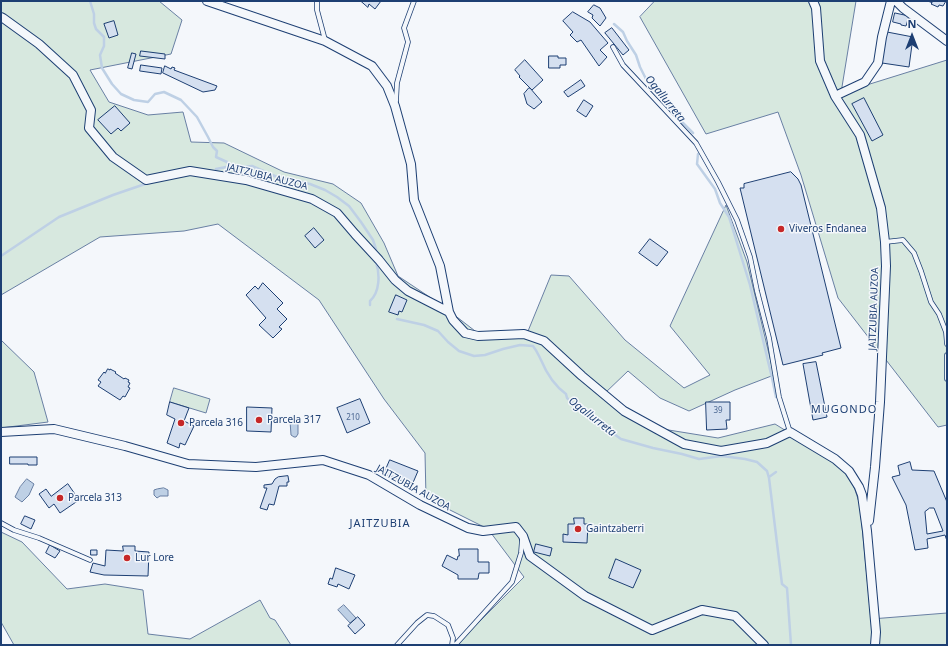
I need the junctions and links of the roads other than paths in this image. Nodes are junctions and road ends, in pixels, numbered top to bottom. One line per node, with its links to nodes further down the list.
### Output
1 (207, 1): 8 (street, JAITZUBIA AUZOA)
2 (317, 1): 8 (lane)
3 (414, 1): 12 (lane)
4 (813, 1): 11 (street, JAITZUBIA AUZOA)
5 (891, 1): 11 (street)
6 (896, 1): 9 (street)
7 (1, 17): 14 (street, JAITZUBIA AUZOA)
8 (325, 41): 12 (street, JAITZUBIA AUZOA)
9 (947, 41)
10 (613, 47): 19 (lane)
11 (835, 96): 13 (street, JAITZUBIA AUZOA)
12 (395, 106): 14 (street, JAITZUBIA AUZOA)
13 (884, 242): 15 (lane); 21 (street, JAITZUBIA AUZOA)
14 (449, 312): 19 (street, JAITZUBIA AUZOA)
15 (947, 344)
16 (947, 355): 17 (lane)
17 (947, 379)
18 (1, 432): 22 (street, JAITZUBIA AUZOA)
19 (790, 432): 21 (street, JAITZUBIA AUZOA)
20 (1, 523): 23 (lane)
21 (868, 532): 28 (street, JAITZUBIA AUZOA)
22 (523, 536): 26 (lane); 27 (street)
23 (90, 560)
24 (396, 645): 25 (lane)
25 (452, 645)
26 (455, 645)
27 (764, 645)
28 (875, 645)

